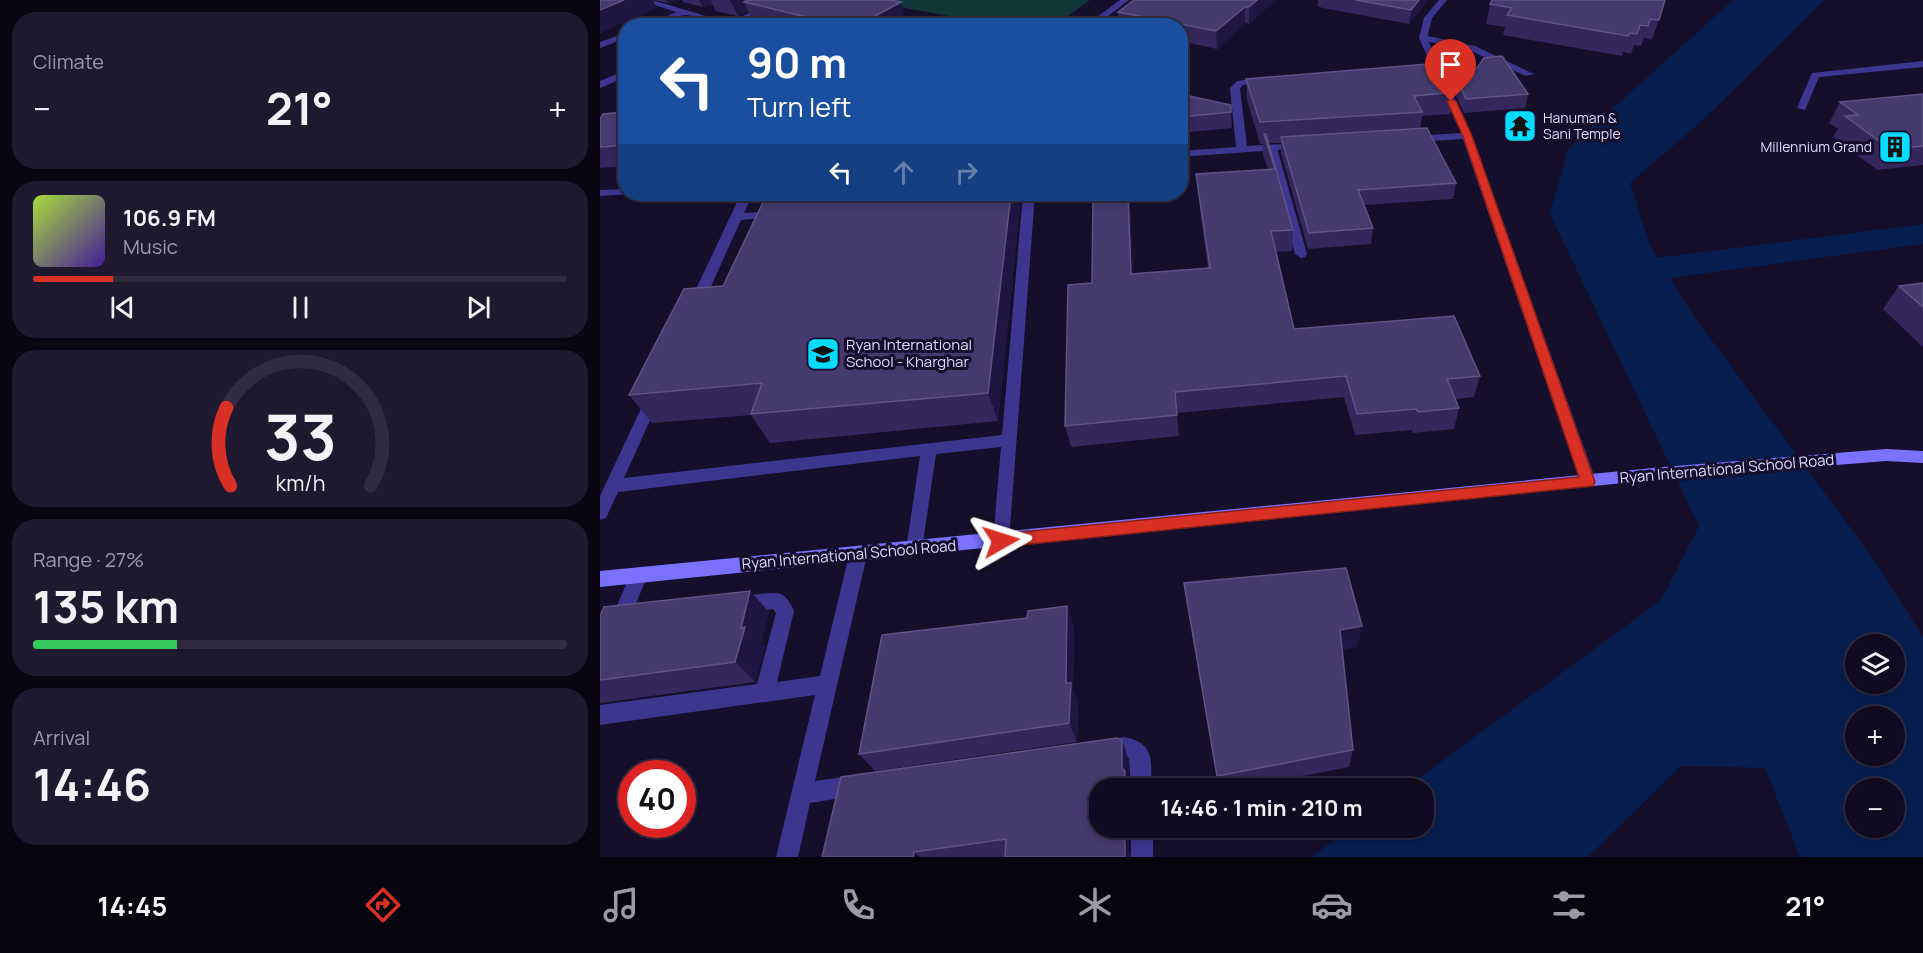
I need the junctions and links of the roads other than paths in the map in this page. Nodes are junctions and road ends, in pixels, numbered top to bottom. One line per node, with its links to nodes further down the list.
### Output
1 (642, 0): 6 (street)
2 (781, 0): 10 (street)
3 (1125, 0): 11 (street)
4 (1443, 0): 13 (street)
5 (712, 8): 7 (street)
6 (685, 11): 7 (street); 8 (street)
7 (695, 15): 9 (street)
8 (668, 18)
9 (705, 18)
10 (743, 18)
11 (1100, 18)
12 (618, 38): 14 (street)
13 (1423, 38): 16 (street); 21 (street)
14 (600, 45)
15 (1923, 64): 20 (street)
16 (1529, 74)
17 (618, 77): 19 (street)
18 (1273, 79): 25 (street)
19 (600, 85)
20 (1802, 108)
21 (1467, 136): 22 (street); 39 (street)
22 (1398, 140)
23 (1306, 146): 24 (street)
24 (1272, 148): 25 (street); 33 (street)
25 (1242, 150): 26 (street)
26 (1188, 153)
27 (618, 192): 28 (street)
28 (600, 193)
29 (744, 201): 32 (street)
30 (1028, 201): 36 (street)
31 (792, 212): 32 (street)
32 (736, 217): 34 (street)
33 (1301, 254)
34 (691, 314)
35 (657, 389): 40 (street)
36 (1009, 440): 37 (street); 42 (street)
37 (929, 449): 40 (street); 43 (street)
38 (1923, 457): 39 (street, Ryan International School Road)
39 (1588, 482): 42 (street, Ryan International School Road)
40 (612, 486): 41 (street)
41 (600, 513)
42 (1001, 541): 43 (street, Ryan International School Road)
43 (914, 549): 44 (street, Ryan International School Road)
44 (858, 555): 45 (street, Ryan International School Road); 51 (street)
45 (639, 575): 46 (street, Ryan International School Road); 49 (street)
46 (600, 579)
47 (724, 607): 52 (street)
48 (644, 616): 49 (street)
49 (620, 619): 50 (street)
50 (612, 638)
51 (828, 684): 52 (street); 57 (street)
52 (765, 692): 53 (street)
53 (600, 716)
54 (1090, 752): 55 (street)
55 (1141, 778)
56 (874, 783): 57 (street)
57 (802, 794): 59 (street)
58 (1142, 838): 60 (street)
59 (787, 857)
60 (1142, 857)

